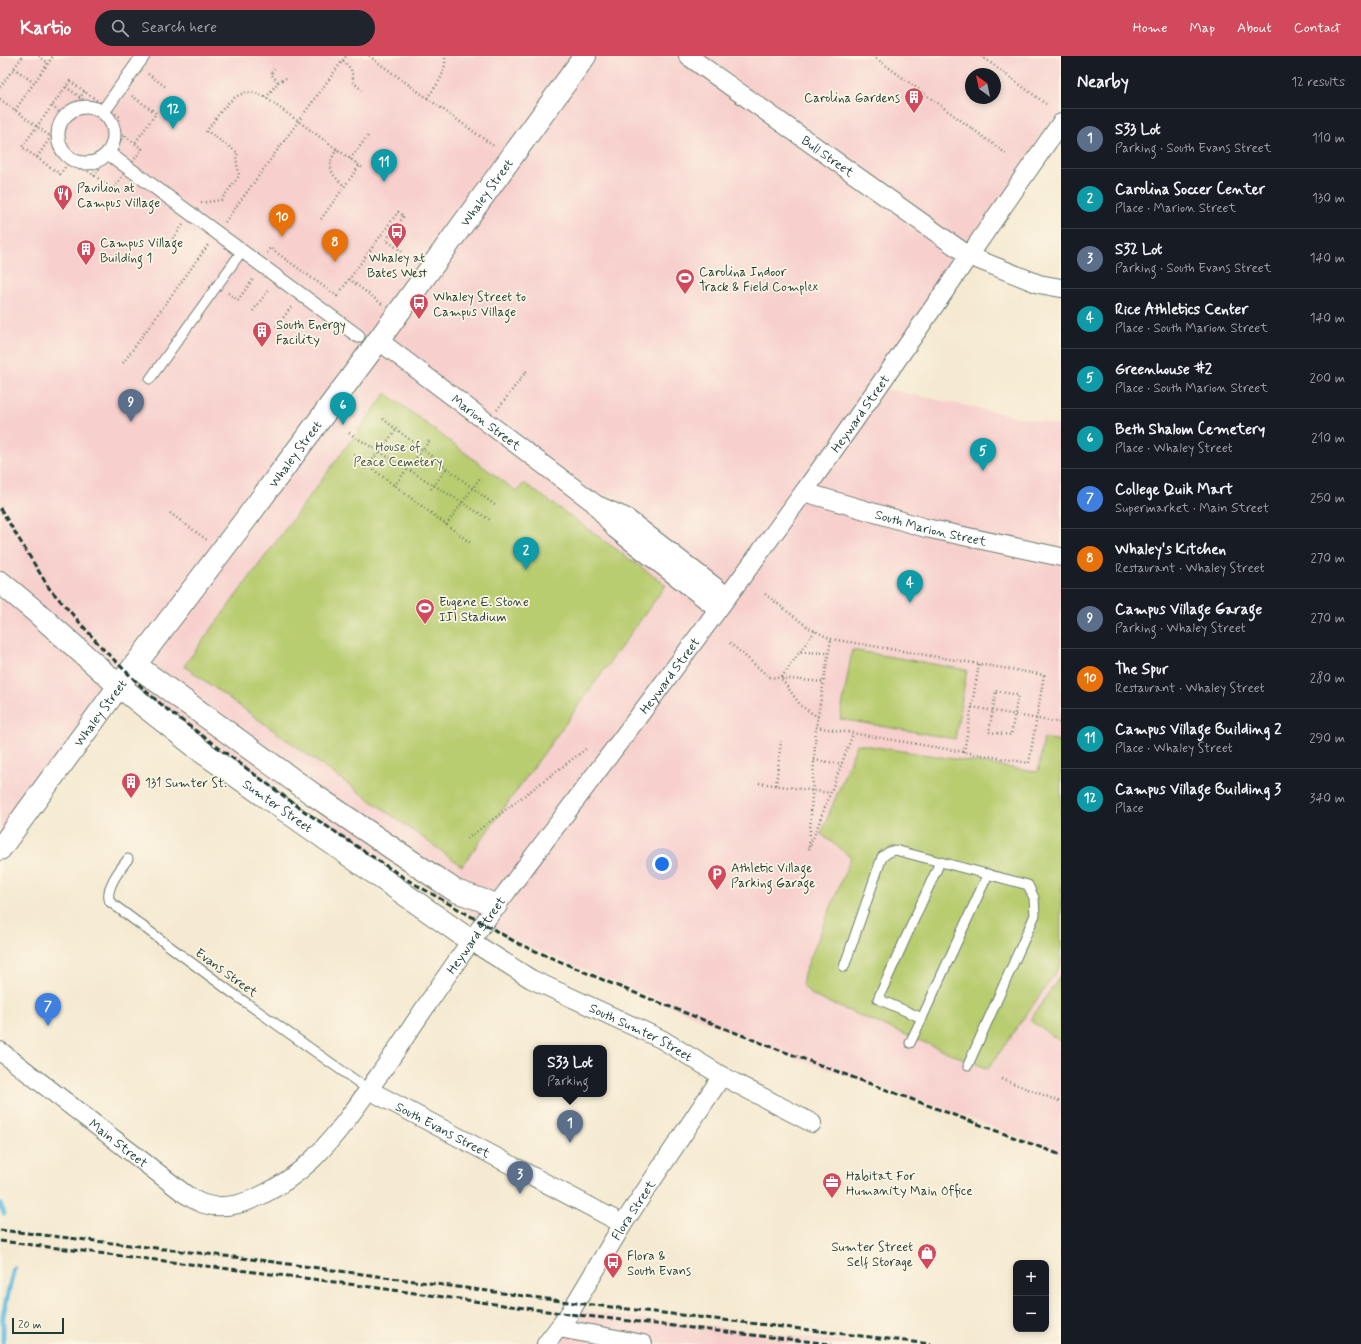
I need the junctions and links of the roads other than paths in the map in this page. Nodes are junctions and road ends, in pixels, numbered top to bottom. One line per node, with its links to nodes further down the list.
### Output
1 (585, 56): 10 (street, Whaley Street)
2 (688, 56): 8 (street, Bull Street)
3 (140, 61): 4 (street)
4 (101, 109): 6 (street); 6 (street)
5 (1061, 123): 8 (street, Heyward Street)
6 (108, 153): 7 (street)
7 (242, 251): 10 (street); 11 (lane)
8 (969, 256): 9 (street, Bull Street); 12 (street, Heyward Street)
9 (1061, 288)
10 (368, 338): 15 (street, Marion Street); 16 (street, Whaley Street)
11 (150, 380)
12 (804, 492): 13 (street, South Marion Street); 15 (street, Heyward Street)
13 (1061, 557)
14 (0, 582): 17 (street, Sumter Street)
15 (722, 603): 22 (street, Heyward Street)
16 (135, 665): 17 (street, Whaley Street); 22 (street)
17 (119, 686): 18 (street, Whaley Street); 23 (street, Sumter Street)
18 (0, 849)
19 (128, 859): 30 (lane, Evans Street)
20 (940, 862): 21 (lane); 24 (lane); 25 (lane)
21 (988, 874): 25 (lane); 28 (lane)
22 (496, 905): 23 (street, Heyward Street)
23 (471, 941): 29 (street, South Sumter Street); 30 (street, Heyward Street)
24 (844, 967)
25 (922, 1018): 26 (lane)
26 (910, 1043)
27 (0, 1051): 32 (street, Main Street)
28 (968, 1065)
29 (722, 1076): 31 (street, South Sumter Street); 33 (street, Flora Street)
30 (369, 1090): 32 (street, Heyward Street); 33 (street, South Evans Street)
31 (812, 1123)
32 (249, 1201)
33 (623, 1224): 34 (street, Flora Street)
34 (559, 1328): 35 (street, Flora Street); 36 (street)
35 (546, 1344)
36 (643, 1344)

